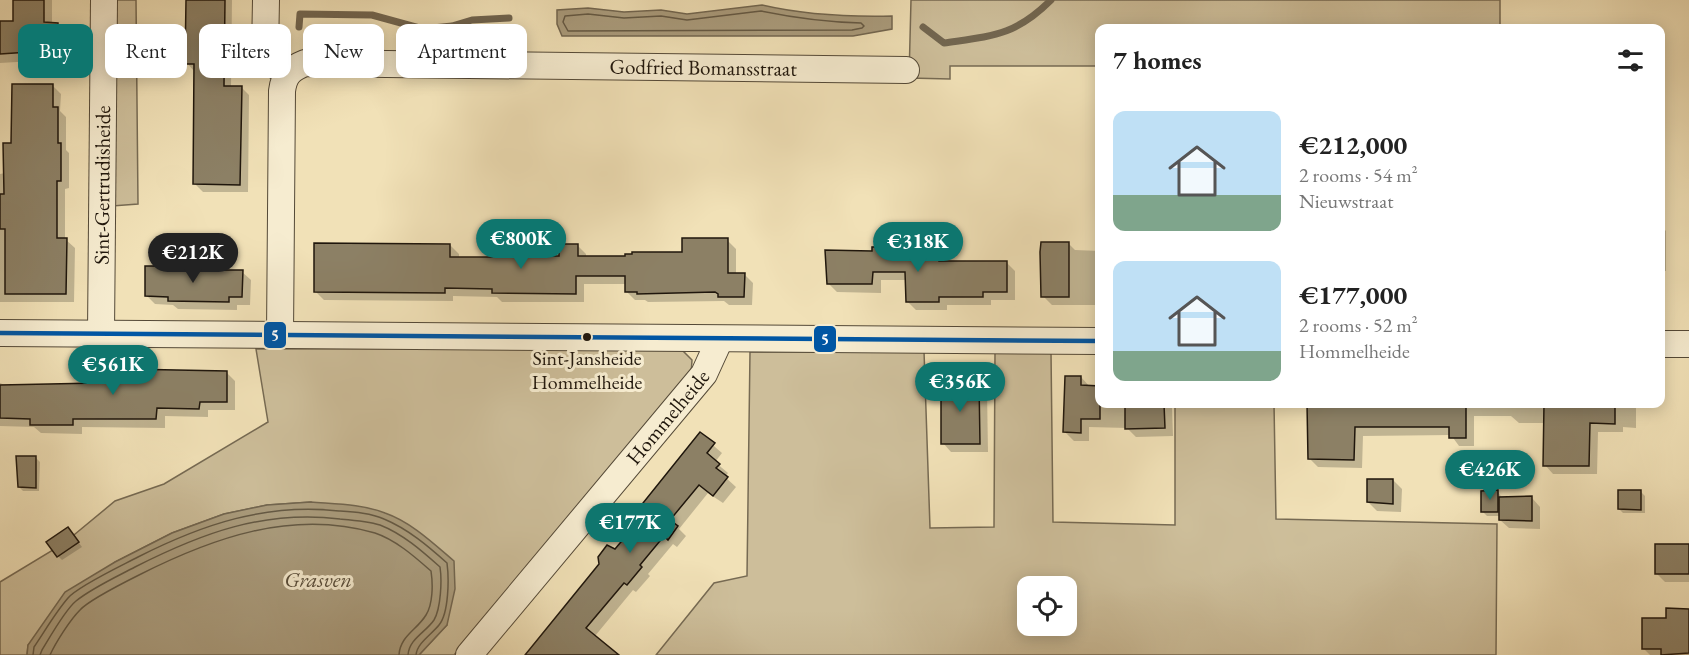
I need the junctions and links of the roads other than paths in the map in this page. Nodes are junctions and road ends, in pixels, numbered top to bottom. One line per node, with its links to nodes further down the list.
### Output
1 (104, 0): 8 (street, Sint-Gertrudisheide)
2 (266, 0): 3 (street)
3 (266, 24)
4 (291, 70): 5 (street, Godfried Bomansstraat)
5 (906, 70)
6 (285, 78): 9 (street)
7 (0, 333): 8 (street)
8 (101, 333): 9 (street)
9 (280, 335): 10 (street)
10 (720, 339): 11 (street); 14 (street, Hommelheide)
11 (1095, 341)
12 (1665, 344): 13 (street)
13 (1689, 344)
14 (469, 655)

